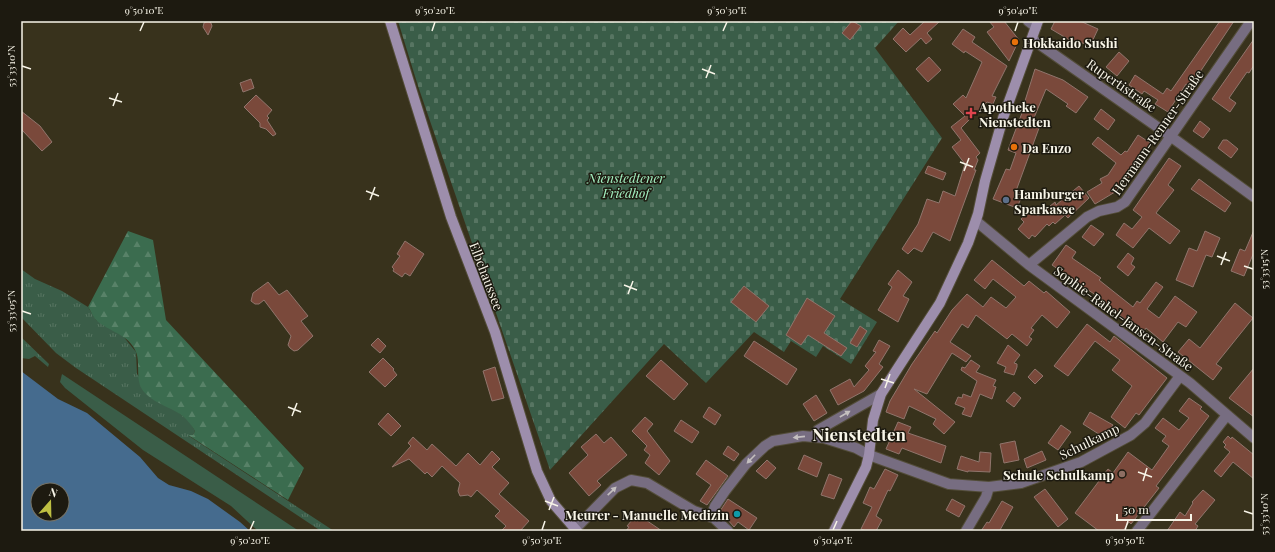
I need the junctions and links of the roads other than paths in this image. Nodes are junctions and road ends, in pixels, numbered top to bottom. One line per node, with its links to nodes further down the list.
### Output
1 (390, 21): 17 (street, Elbchaussee)
2 (1251, 21): 5 (street, Hermann-Renner-Straße)
3 (1034, 23): 4 (street)
4 (1032, 39): 5 (street, Rupertistraße); 7 (street)
5 (1170, 136): 6 (street, Rupertistraße); 8 (street, Hermann-Renner-Straße)
6 (1254, 197)
7 (976, 221): 8 (street, Sophie-Rahel-Jansen-Straße); 10 (street)
8 (1029, 264): 9 (street, Sophie-Rahel-Jansen-Straße)
9 (1180, 376): 11 (street, Sophie-Rahel-Jansen-Straße); 15 (street, Schulkamp)
10 (881, 394): 12 (street, one-way to 10); 14 (street)
11 (1227, 415): 13 (street, Sophie-Rahel-Jansen-Straße); 21 (street)
12 (814, 436): 14 (street, Schulkamp); 16 (street, one-way to 16)
13 (1254, 438)
14 (869, 455): 15 (street, Schulkamp); 19 (street)
15 (989, 487): 20 (street)
16 (711, 517): 17 (street, one-way to 16); 18 (street)
17 (576, 530)
18 (728, 531)
19 (834, 531)
20 (966, 531)
21 (1137, 531)

